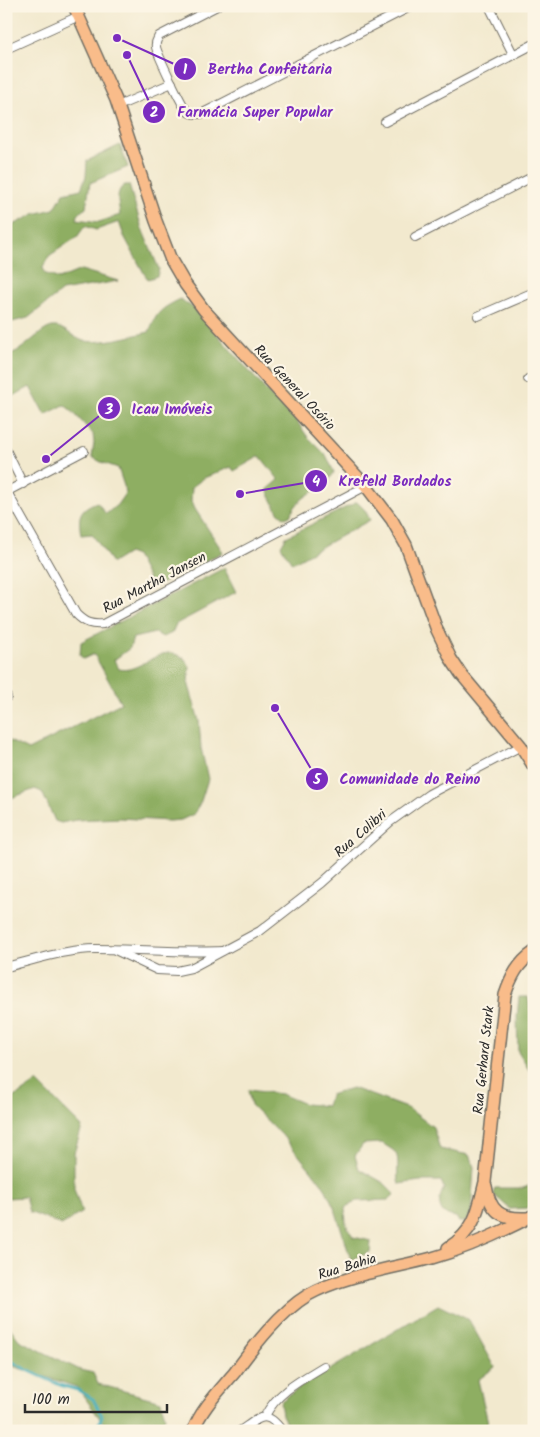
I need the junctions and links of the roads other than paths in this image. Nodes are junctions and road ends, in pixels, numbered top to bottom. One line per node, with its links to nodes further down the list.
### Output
1 (217, 6): 8 (street)
2 (412, 6): 8 (street)
3 (489, 6): 7 (street)
4 (79, 10): 6 (street); 9 (main road, Rua General Osório)
5 (534, 44): 7 (street)
6 (6, 49)
7 (513, 54): 10 (street)
8 (172, 83): 9 (street)
9 (118, 106): 18 (main road, Rua General Osório)
10 (385, 122)
11 (534, 176): 12 (street)
12 (415, 237)
13 (534, 292): 14 (street)
14 (478, 316)
15 (6, 450): 17 (street)
16 (84, 451): 17 (street, Rua Martha Jansen)
17 (23, 484): 19 (street, Rua Martha Jansen)
18 (366, 486): 19 (street, Rua Martha Jansen); 20 (main road, Rua General Osório)
19 (6, 492)
20 (521, 746): 21 (main road, Rua General Osório); 24 (street, Rua Colibri)
21 (534, 767)
22 (115, 950): 23 (street, Rua Colibri); 27 (street, Rua Colibri); 28 (street, Rua Colibri)
23 (153, 950): 26 (street, Rua Colibri); 28 (street)
24 (224, 951): 26 (street, Rua Colibri); 29 (street, Rua Colibri)
25 (534, 952): 30 (main road, Rua Gerhard Stark)
26 (190, 953): 29 (street)
27 (6, 967)
28 (149, 967): 29 (street, Rua Colibri)
29 (191, 968)
30 (485, 1182): 31 (main road, Rua Gerhard Stark); 32 (main road, Rua Gerhard Stark)
31 (531, 1216): 32 (main road, Rua Bahia)
32 (434, 1257): 35 (main road, Rua Bahia)
33 (324, 1366): 34 (street)
34 (265, 1416): 36 (street); 37 (street)
35 (193, 1431)
36 (240, 1431)
37 (282, 1431)

